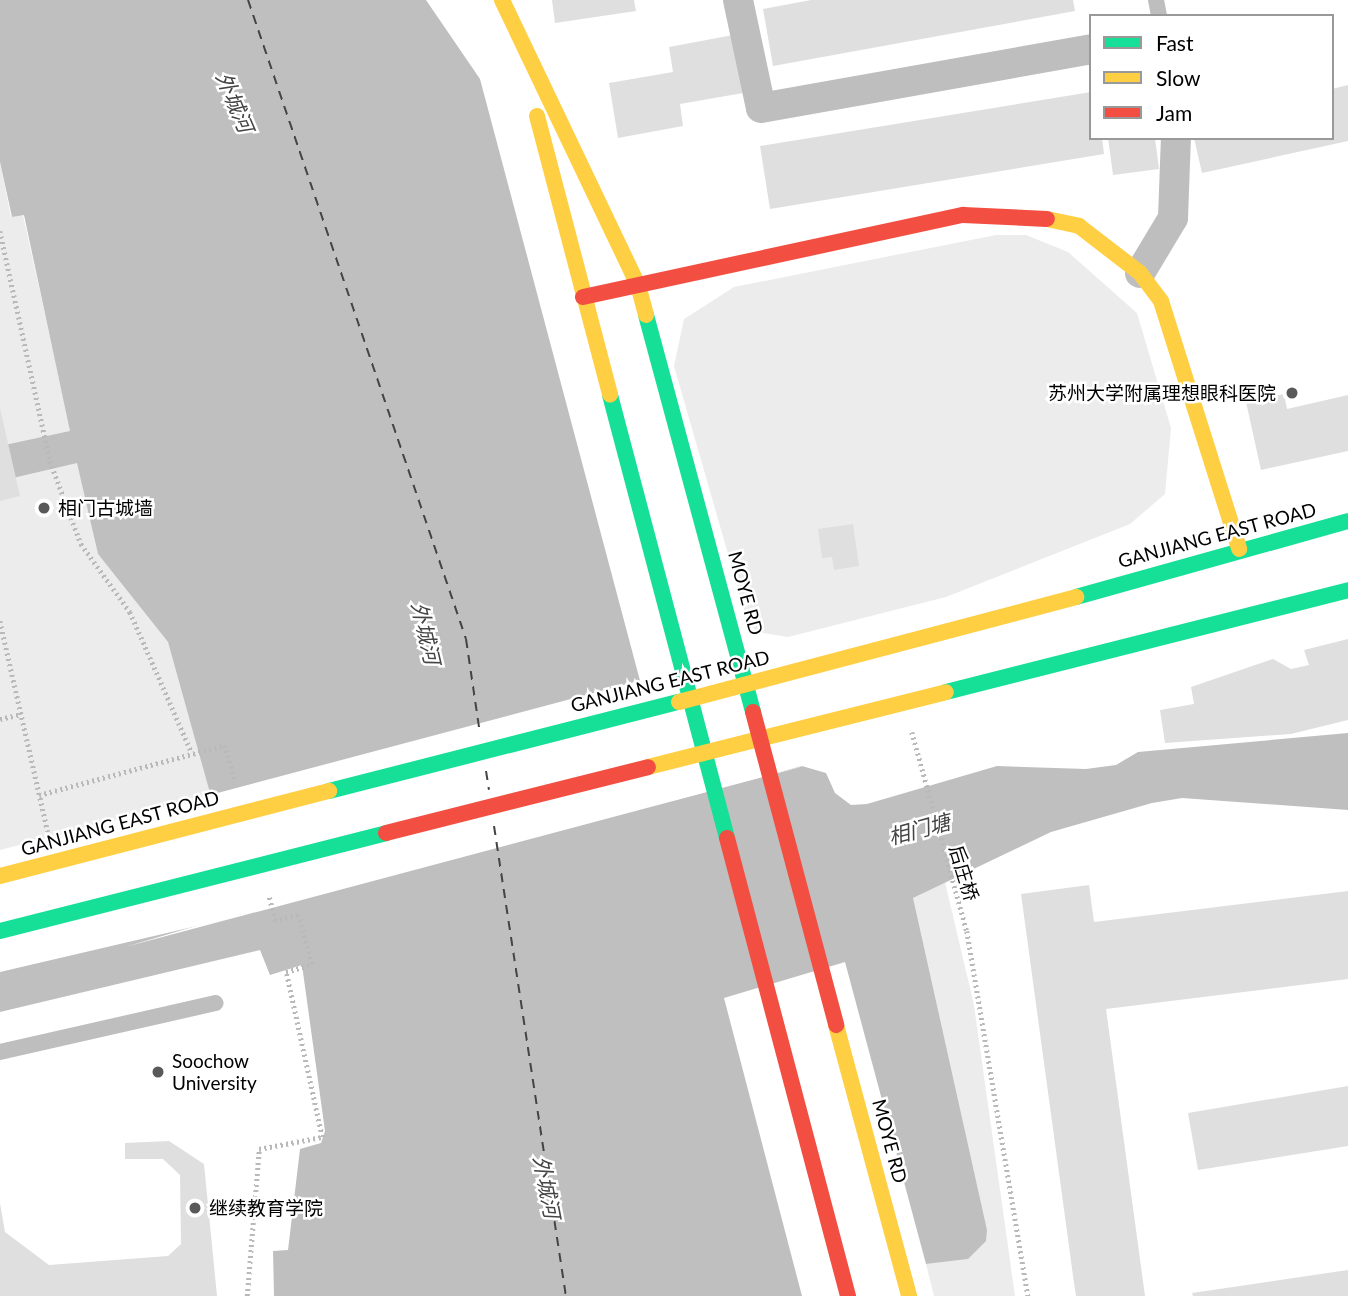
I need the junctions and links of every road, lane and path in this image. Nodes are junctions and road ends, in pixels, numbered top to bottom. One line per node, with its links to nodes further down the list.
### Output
1 (502, 0): 3 (main road, MOYE RD)
2 (738, 0): 4 (street)
3 (519, 43): 8 (main road, MOYE RD); 9 (main road, MOYE RD)
4 (1089, 49)
5 (1176, 140): 7 (street)
6 (0, 231): 17 (path)
7 (1140, 273): 8 (main road); 11 (main road)
8 (638, 285): 9 (main road); 28 (main road, MOYE RD)
9 (583, 297): 27 (main road, MOYE RD)
10 (1348, 521): 11 (main road, GANJIANG EAST ROAD)
11 (1239, 549): 21 (main road, GANJIANG EAST ROAD)
12 (1348, 590): 23 (main road)
13 (0, 621): 14 (path)
14 (21, 714): 15 (path); 18 (path)
15 (0, 719)
16 (912, 737): 29 (path, 后庄桥)
17 (191, 751): 18 (path); 19 (path)
18 (39, 795): 20 (path)
19 (239, 795)
20 (50, 838)
21 (0, 876)
22 (265, 884): 26 (path)
23 (0, 931)
24 (215, 1003): 25 (lane)
25 (0, 1052)
26 (247, 1296)
27 (848, 1296)
28 (909, 1296)
29 (1028, 1296)

